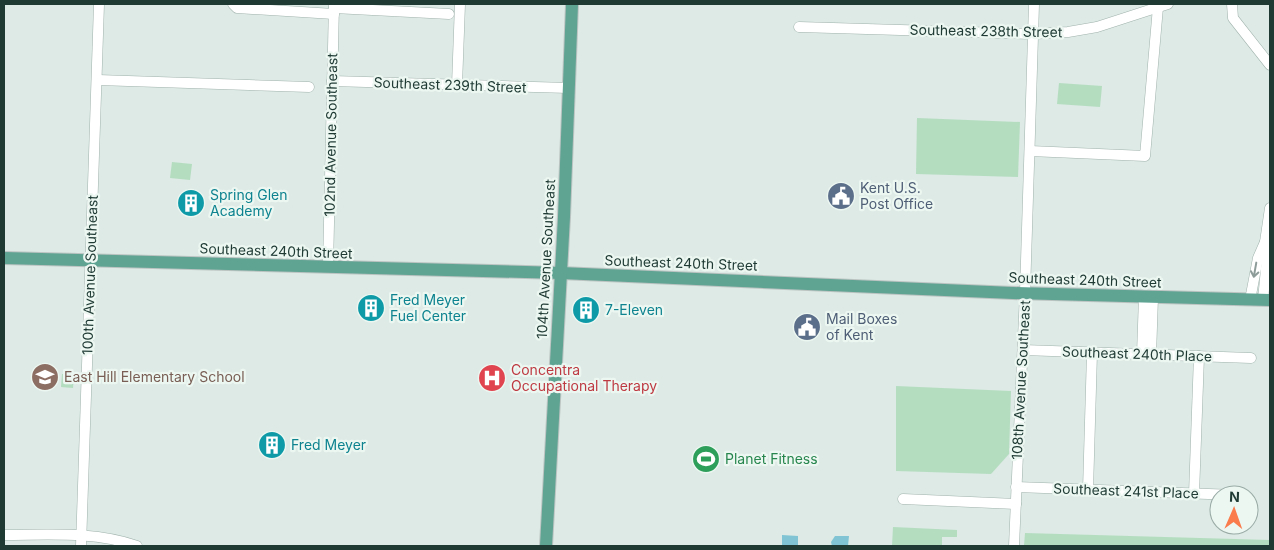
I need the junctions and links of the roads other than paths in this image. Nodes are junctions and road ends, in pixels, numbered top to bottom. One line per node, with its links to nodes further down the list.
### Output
1 (99, 4): 16 (street, 100th Avenue Southeast)
2 (233, 4): 10 (street)
3 (460, 4): 18 (street)
4 (572, 4): 21 (main road, 104th Avenue Southeast)
5 (1034, 4): 14 (street, 108th Avenue Southeast)
6 (1168, 4): 9 (street, Southeast 238th Street)
7 (1226, 4): 8 (street)
8 (1232, 4): 15 (street)
9 (1158, 7): 14 (street, Southeast 238th Street); 22 (street)
10 (302, 8): 11 (street)
11 (334, 9): 12 (street); 17 (street, 102nd Avenue Southeast)
12 (449, 14)
13 (799, 27): 14 (street, Southeast 238th Street)
14 (1033, 34): 22 (street, 108th Avenue Southeast)
15 (1270, 65)
16 (98, 80): 19 (street); 25 (street, 100th Avenue Southeast)
17 (332, 84): 18 (street, Southeast 239th Street); 20 (street); 26 (street, 102nd Avenue Southeast)
18 (458, 85): 21 (street, Southeast 239th Street)
19 (309, 86)
20 (320, 87)
21 (569, 88): 27 (main road, 104th Avenue Southeast)
22 (1030, 152): 28 (street, 108th Avenue Southeast)
23 (1270, 208): 30 (street)
24 (4, 258): 25 (main road, Southeast 240th Street)
25 (90, 260): 26 (main road, Southeast 240th Street); 43 (street, 100th Avenue Southeast)
26 (328, 267): 27 (main road, Southeast 240th Street)
27 (561, 273): 28 (main road, Southeast 240th Street); 46 (main road, 104th Avenue Southeast)
28 (1025, 293): 29 (main road, Southeast 240th Street); 31 (street, 108th Avenue Southeast)
29 (1148, 297): 30 (main road, Southeast 240th Street); 33 (street)
30 (1261, 300)
31 (1022, 350): 32 (street, Southeast 240th Place); 36 (street, 108th Avenue Southeast)
32 (1092, 353): 33 (street, Southeast 240th Place); 37 (street)
33 (1146, 355): 34 (street, Southeast 240th Place)
34 (1198, 356): 35 (street, Southeast 240th Place); 38 (street)
35 (1251, 358)
36 (1016, 487): 37 (street, Southeast 241st Place); 41 (street, 108th Avenue Southeast)
37 (1088, 490): 38 (street, Southeast 241st Place)
38 (1194, 494): 39 (street, Southeast 241st Place)
39 (1209, 494)
40 (903, 499): 41 (street)
41 (1016, 504): 47 (street, 108th Avenue Southeast)
42 (4, 535): 43 (street)
43 (82, 535): 44 (street, 100th Avenue Southeast); 45 (street)
44 (82, 546)
45 (136, 546)
46 (546, 546)
47 (1014, 546)

